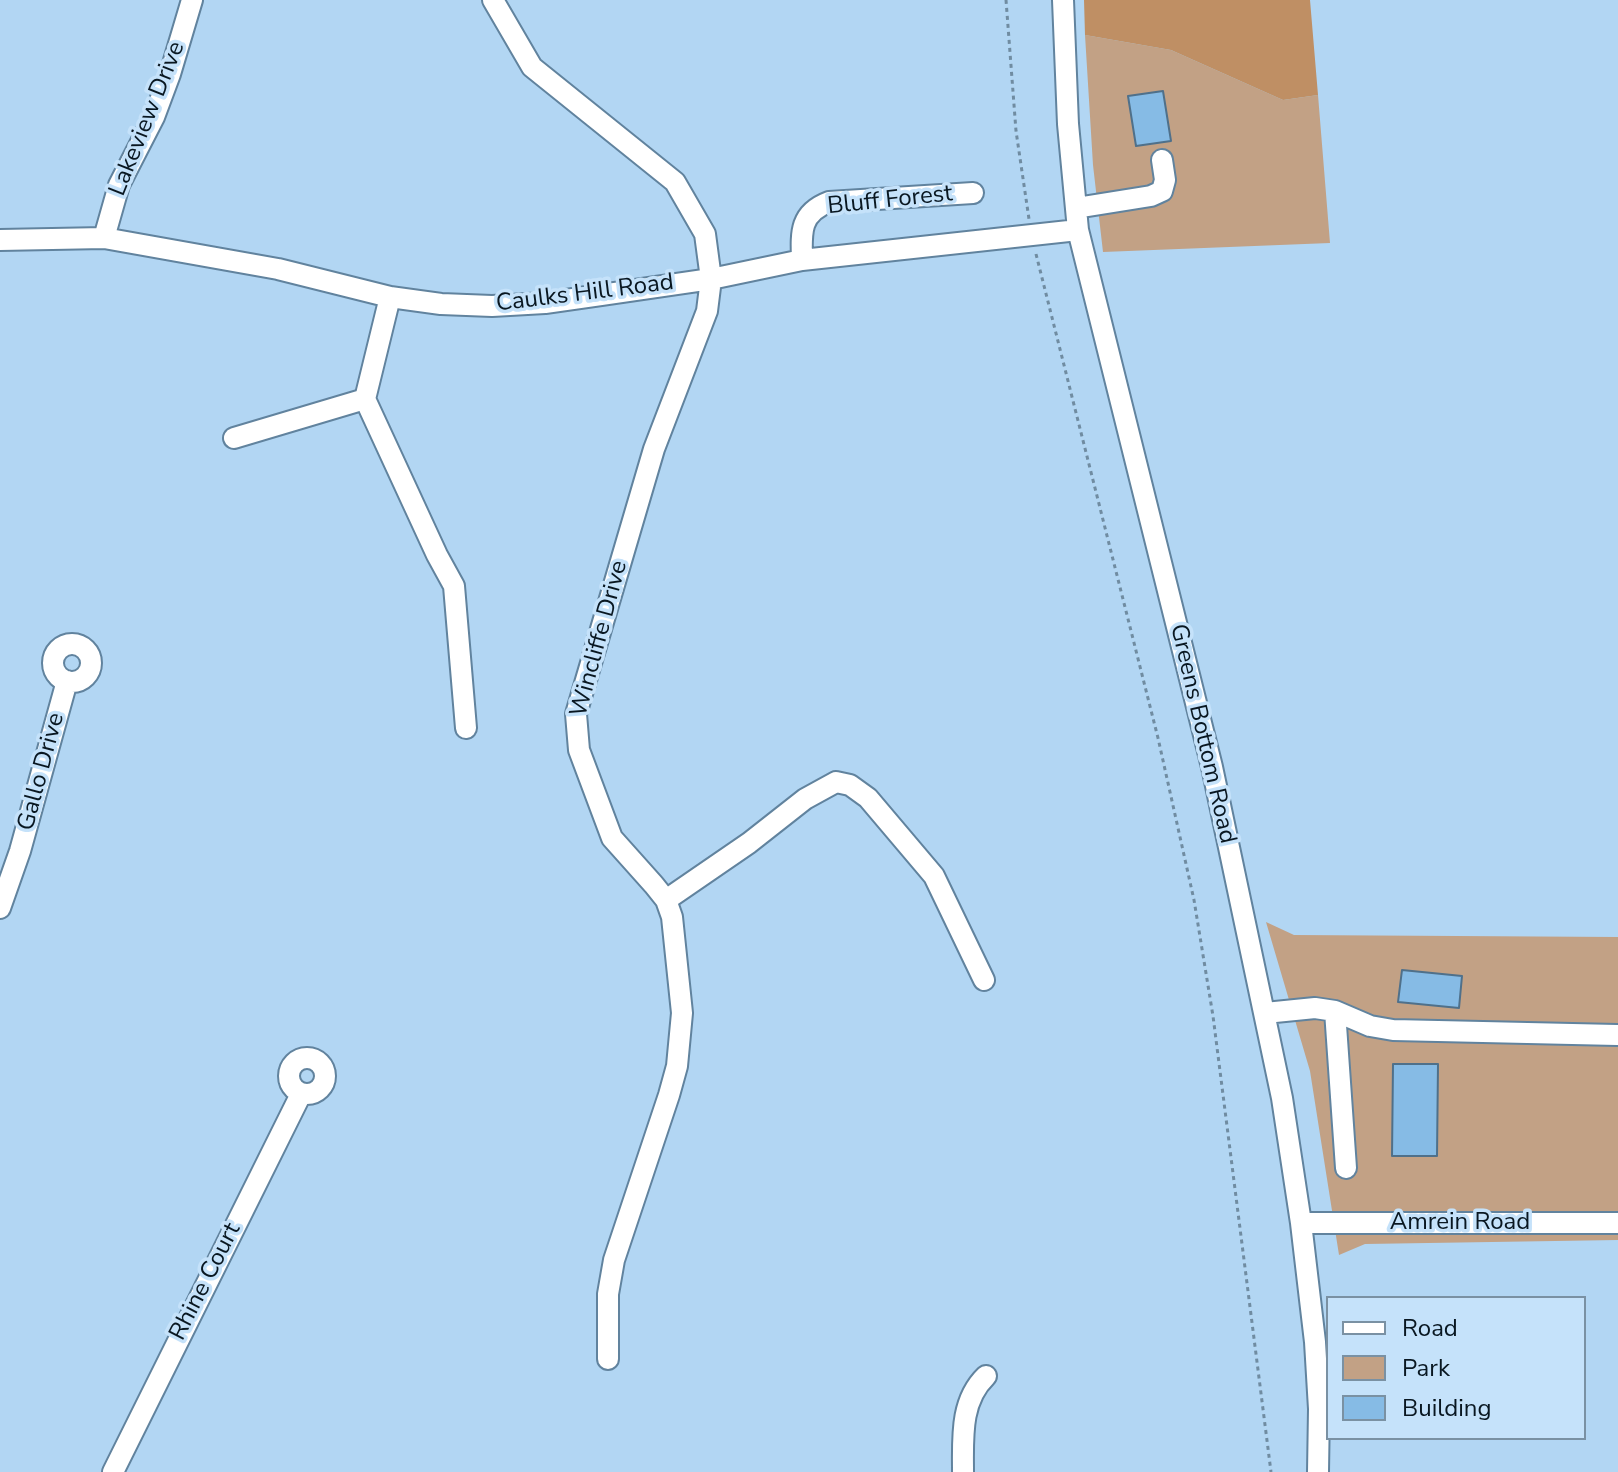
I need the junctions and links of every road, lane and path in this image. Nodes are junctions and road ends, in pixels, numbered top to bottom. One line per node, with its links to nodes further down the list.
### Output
1 (192, 0): 10 (street, Lakeview Drive)
2 (493, 0): 13 (street, Wincliffe Drive)
3 (1006, 0): 9 (path)
4 (1063, 0): 7 (street, Greens Bottom Road)
5 (1162, 160): 7 (street)
6 (973, 193): 12 (street, Bluff Forest)
7 (1076, 208): 8 (street, Greens Bottom Road)
8 (1078, 230): 9 (street, Caulks Hill Road); 23 (street, Greens Bottom Road)
9 (1031, 235): 12 (street, Caulks Hill Road); 33 (path)
10 (104, 238): 11 (street, Caulks Hill Road); 14 (street, Caulks Hill Road)
11 (0, 240)
12 (802, 260): 13 (street, Caulks Hill Road)
13 (711, 279): 14 (street, Caulks Hill Road); 19 (street, Wincliffe Drive)
14 (390, 297): 15 (street)
15 (365, 399): 16 (street); 18 (street)
16 (234, 438)
17 (67, 681): 20 (street, Gallo Drive)
18 (466, 728)
19 (666, 900): 21 (street); 29 (street, Wincliffe Drive)
20 (0, 908)
21 (984, 980)
22 (1335, 1011): 23 (street); 24 (street); 26 (street)
23 (1265, 1013): 27 (street, Greens Bottom Road)
24 (1617, 1035)
25 (301, 1094): 31 (street, Rhine Court)
26 (1346, 1168)
27 (1301, 1223): 28 (street, Amrein Road); 34 (street, Greens Bottom Road)
28 (1618, 1223)
29 (608, 1359)
30 (986, 1376): 32 (street)
31 (113, 1472)
32 (963, 1472)
33 (1271, 1472)
34 (1318, 1472)

